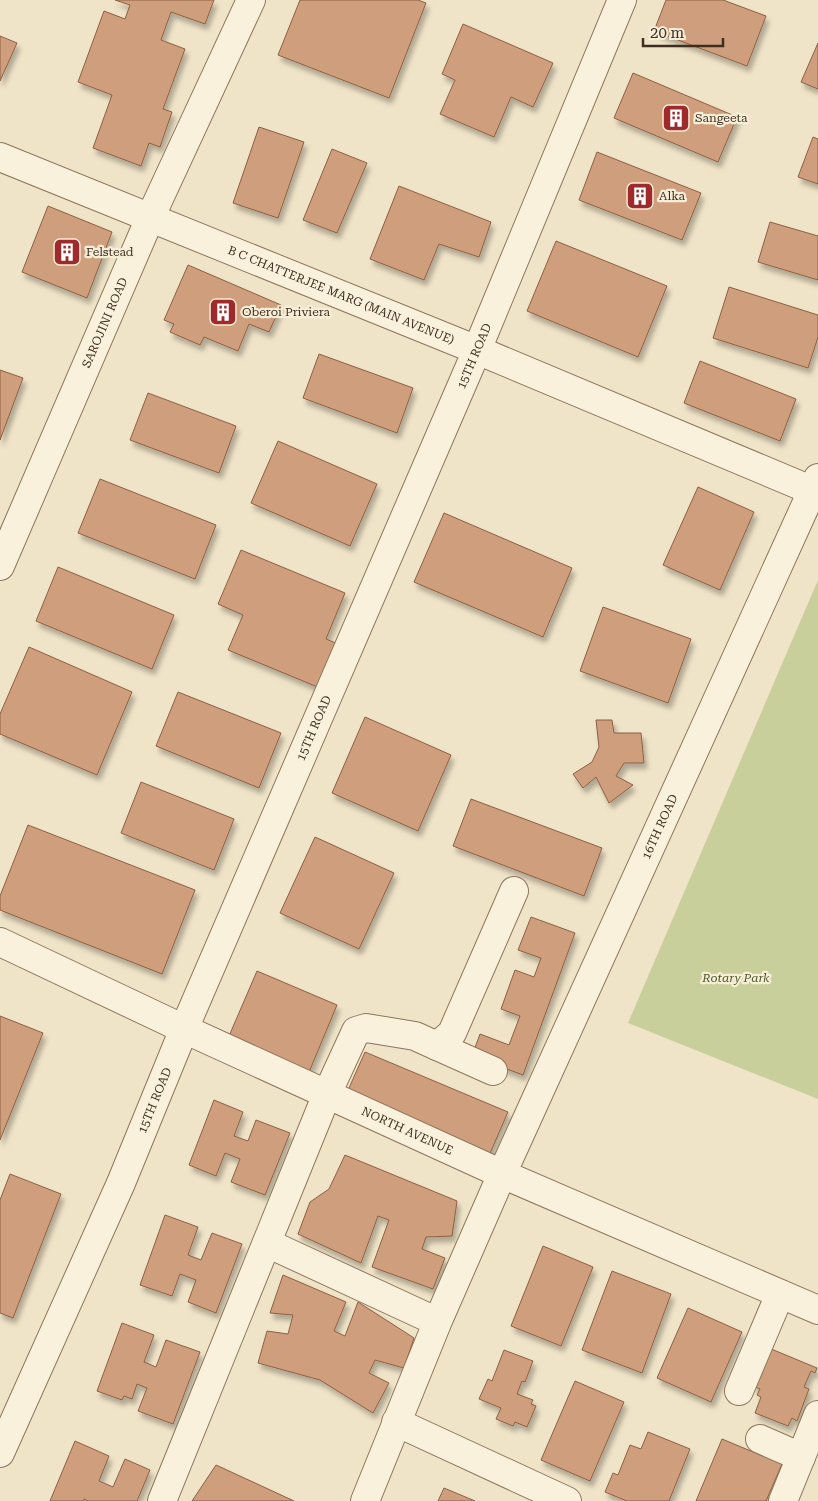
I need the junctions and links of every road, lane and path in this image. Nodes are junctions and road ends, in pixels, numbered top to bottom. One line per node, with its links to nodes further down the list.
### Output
1 (251, 0): 4 (street, SAROJINI ROAD)
2 (622, 0): 5 (street, 15TH ROAD)
3 (0, 157): 4 (street, B C CHATTERJEE MARG (MAIN AVENUE))
4 (150, 218): 5 (street, B C CHATTERJEE MARG (MAIN AVENUE)); 7 (street, SAROJINI ROAD)
5 (477, 350): 6 (street, B C CHATTERJEE MARG (MAIN AVENUE)); 10 (street, 15TH ROAD)
6 (816, 488): 14 (street, 16TH ROAD)
7 (0, 566)
8 (514, 891): 11 (street)
9 (0, 942): 10 (street, NORTH AVENUE)
10 (184, 1029): 13 (street, NORTH AVENUE); 23 (street, 15TH ROAD)
11 (437, 1046): 12 (street); 13 (street)
12 (493, 1070)
13 (327, 1094): 14 (street, NORTH AVENUE); 15 (street)
14 (502, 1174): 16 (street, NORTH AVENUE); 21 (street, 16TH ROAD)
15 (267, 1244): 18 (street); 25 (street)
16 (780, 1294): 17 (street, NORTH AVENUE); 19 (street)
17 (818, 1310)
18 (429, 1318)
19 (739, 1391)
20 (818, 1415): 24 (street)
21 (396, 1422): 26 (street, 16TH ROAD); 27 (street)
22 (760, 1439): 24 (street)
23 (0, 1453)
24 (801, 1456): 28 (street)
25 (162, 1501)
26 (365, 1501)
27 (567, 1501)
28 (783, 1501)

